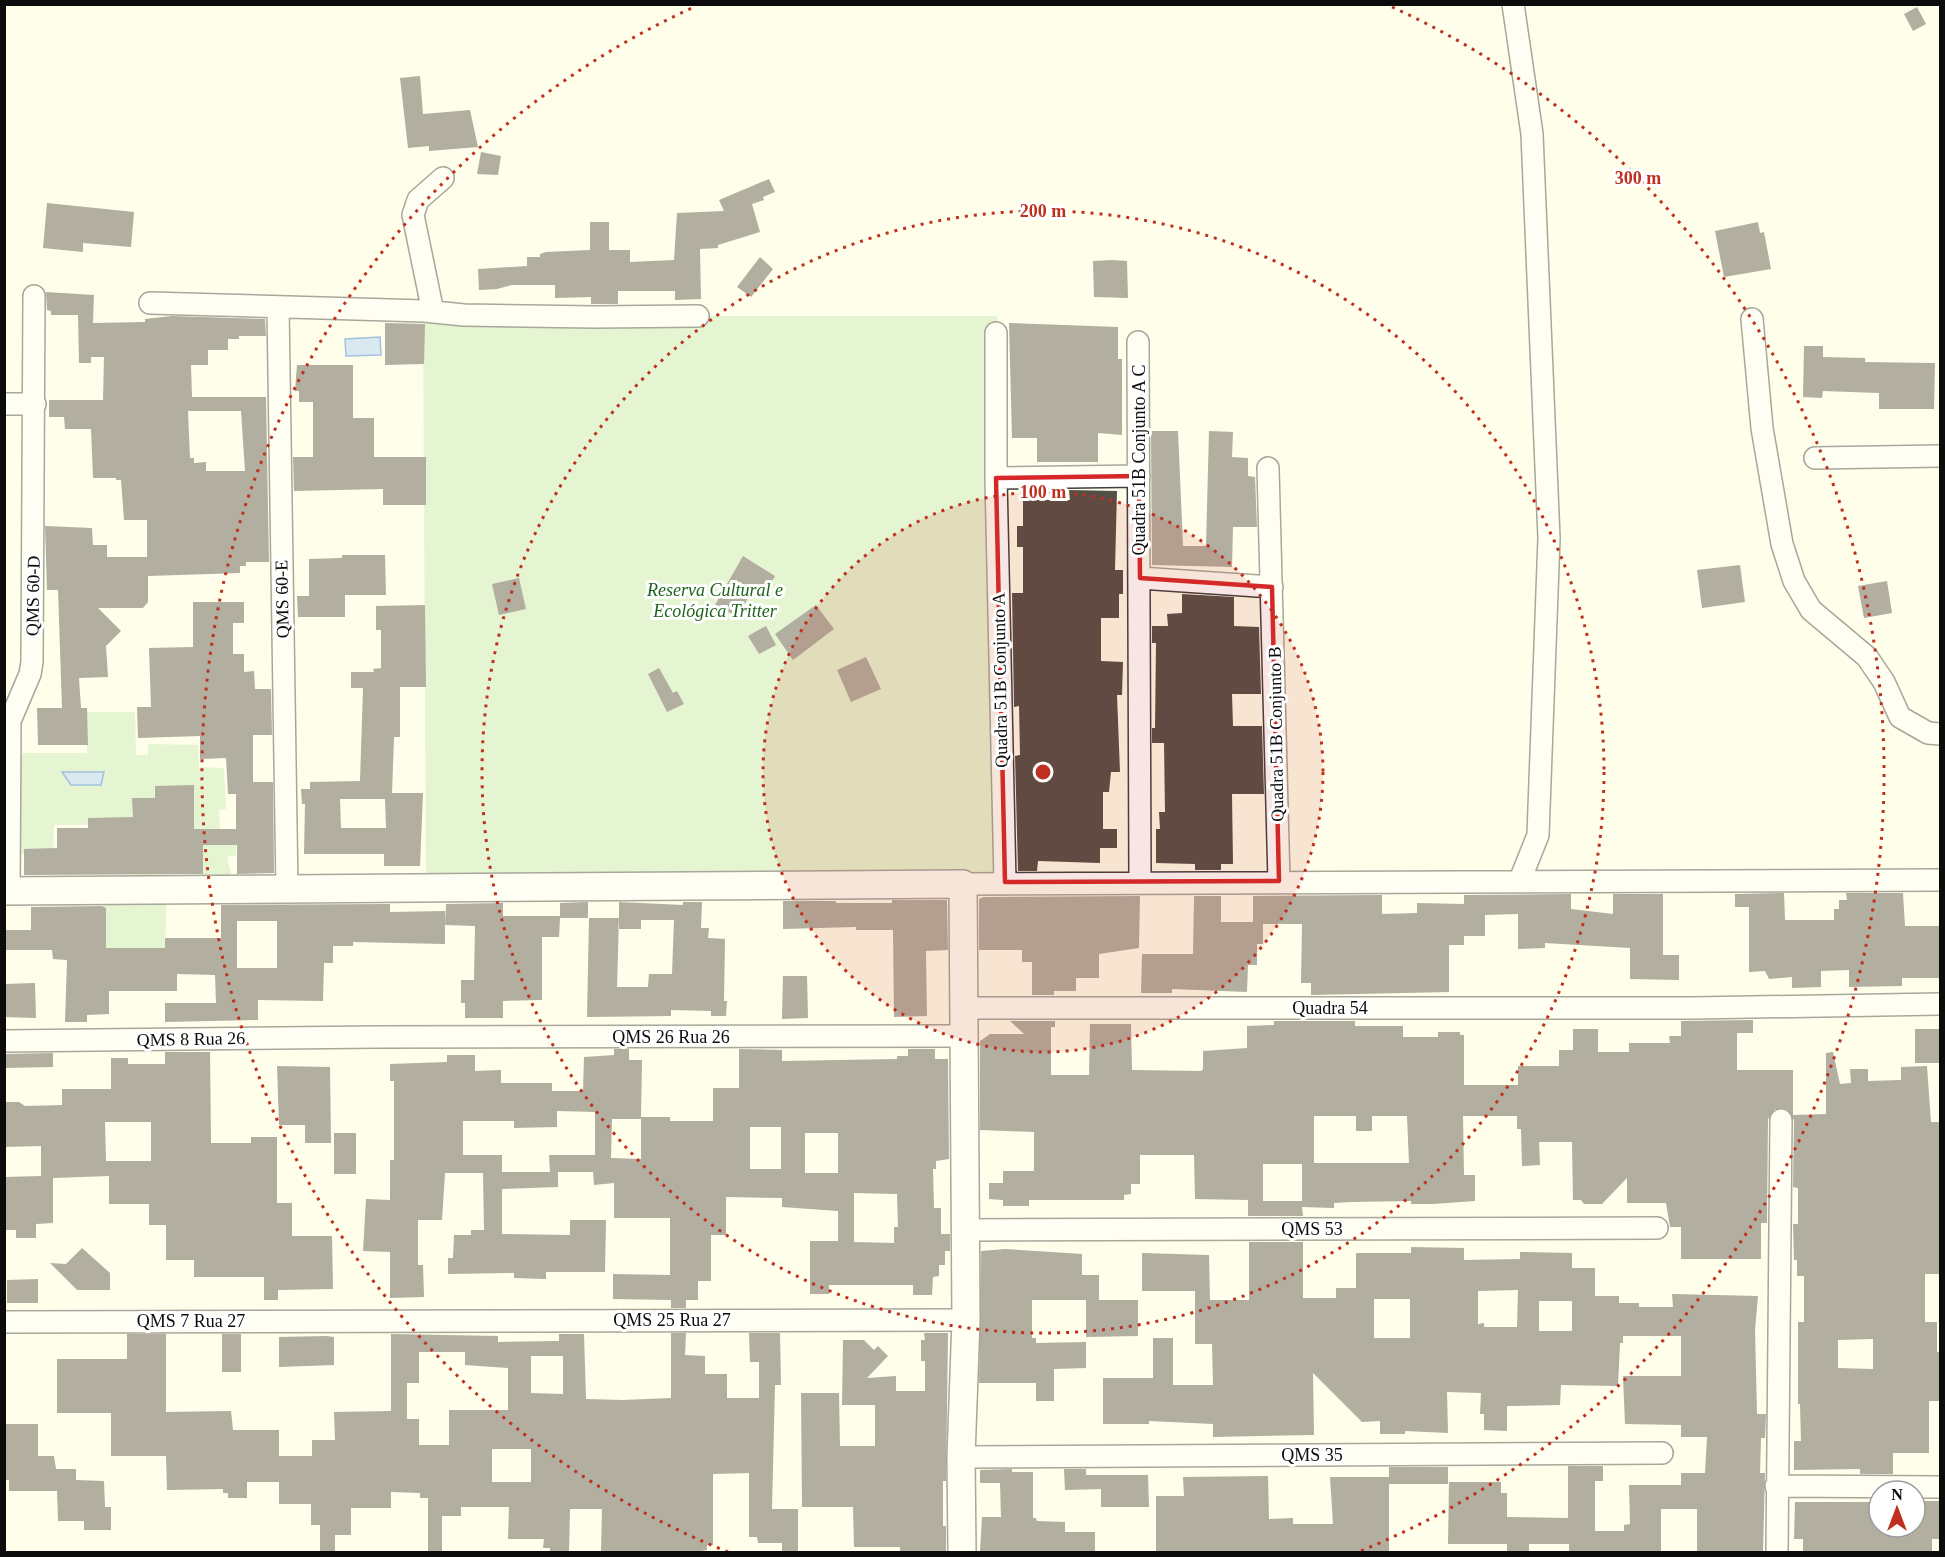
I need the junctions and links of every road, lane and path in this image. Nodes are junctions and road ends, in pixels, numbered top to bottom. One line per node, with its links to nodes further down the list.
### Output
1 (1513, 4): 21 (street)
2 (443, 178): 6 (street)
3 (34, 296): 12 (street, QMS 60-D)
4 (150, 303): 5 (street)
5 (278, 308): 6 (street); 27 (street, QMS 60-E)
6 (433, 312): 7 (street)
7 (698, 316)
8 (1752, 320): 20 (street)
9 (996, 333): 17 (street, Quadra 51B Conjunto A)
10 (1138, 342): 16 (street, Quadra 51B Conjunto A C)
11 (4, 404): 12 (street)
12 (35, 404): 28 (street, QMS 60-D)
13 (1941, 456): 14 (street)
14 (1815, 458)
15 (1268, 468): 19 (street, Quadra 51B Conjunto B)
16 (1139, 476): 17 (street); 18 (street, Quadra 51B Conjunto A C)
17 (996, 478): 25 (street, Quadra 51B Conjunto A)
18 (1140, 578): 19 (street); 23 (street)
19 (1272, 587): 24 (street, Quadra 51B Conjunto B)
20 (1941, 734)
21 (1520, 880): 22 (street); 24 (street)
22 (1941, 880)
23 (1140, 881): 24 (street); 25 (street)
24 (1279, 881)
25 (1005, 882): 26 (street)
26 (963, 884): 27 (street); 30 (street)
27 (287, 890): 28 (street)
28 (7, 891)
29 (1941, 1004): 30 (street, Quadra 54)
30 (965, 1008): 31 (street)
31 (965, 1036): 32 (street, QMS 26 Rua 26); 36 (street)
32 (377, 1037): 33 (street, QMS 8 Rua 26)
33 (4, 1041)
34 (1781, 1120): 42 (street)
35 (1657, 1228): 36 (street, QMS 53)
36 (966, 1230): 37 (street)
37 (966, 1320): 38 (street, QMS 25 Rua 27); 41 (street)
38 (378, 1321): 39 (street, QMS 7 Rua 27)
39 (4, 1322)
40 (1662, 1453): 41 (street, QMS 35)
41 (961, 1457): 44 (street)
42 (1776, 1486): 43 (street); 45 (street)
43 (1941, 1487)
44 (962, 1552)
45 (1777, 1552)

